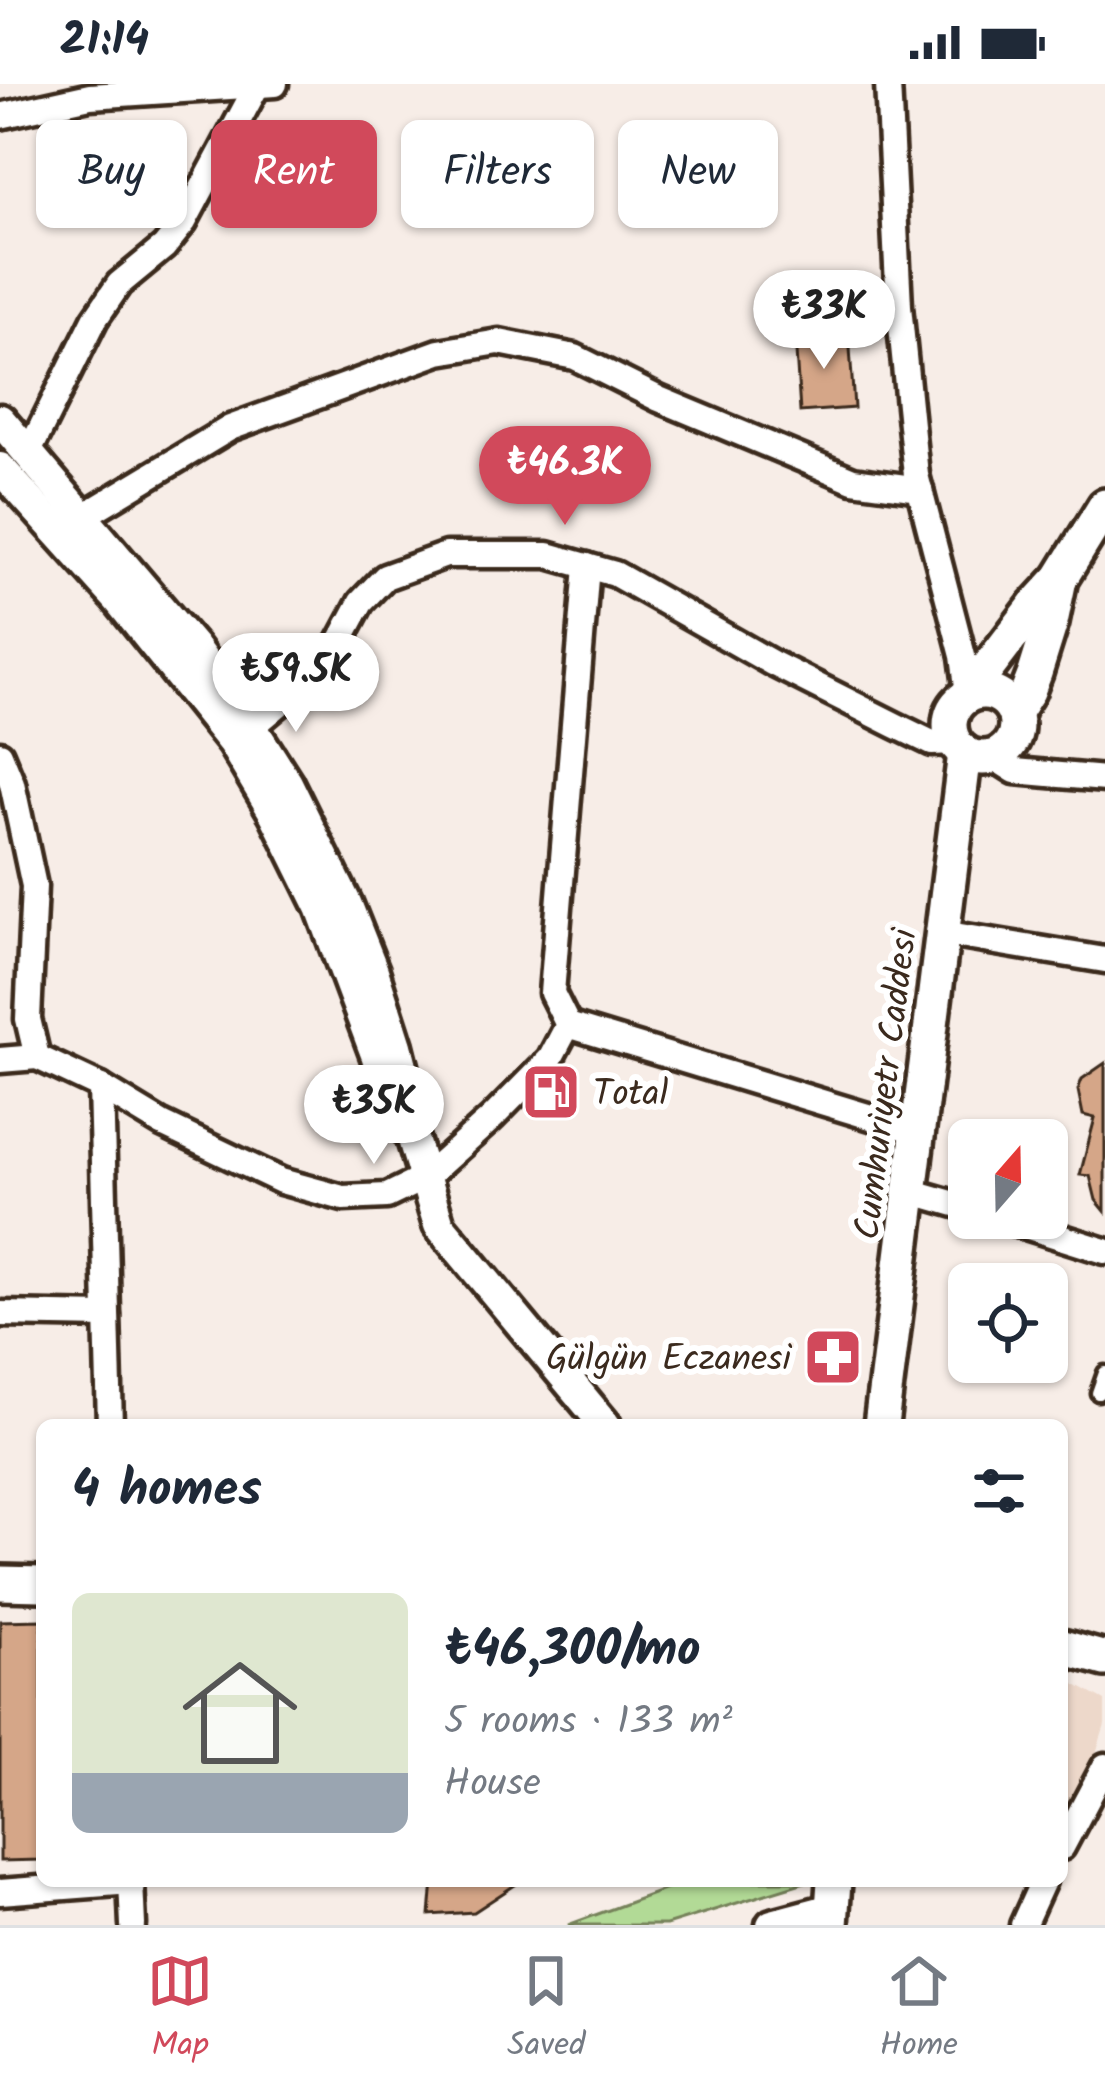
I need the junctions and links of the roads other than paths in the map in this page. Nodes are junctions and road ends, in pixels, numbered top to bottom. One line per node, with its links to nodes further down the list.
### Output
1 (274, 84): 3 (street)
2 (887, 84): 8 (street)
3 (257, 85): 4 (street); 6 (street)
4 (0, 116)
5 (0, 420): 6 (street)
6 (28, 454): 10 (street)
7 (0, 468): 15 (street)
8 (920, 489): 10 (street); 13 (street)
9 (1105, 506): 12 (main road)
10 (82, 517): 15 (street)
11 (587, 566): 15 (street); 16 (street); 21 (street)
12 (1060, 579): 13 (main road); 14 (main road)
13 (968, 694): 14 (main road); 16 (main road)
14 (1014, 713): 16 (main road)
15 (243, 735): 26 (street)
16 (973, 753): 18 (street); 19 (main road, Cumhuriyetr Caddesi)
17 (0, 754): 22 (street)
18 (1105, 779)
19 (942, 933): 20 (street); 25 (main road, Cumhuriyetr Caddesi)
20 (1105, 960)
21 (568, 1025): 25 (street); 26 (street)
22 (37, 1057): 23 (street); 24 (street)
23 (0, 1060)
24 (101, 1088): 26 (street); 32 (street)
25 (917, 1131): 27 (main road, Cumhuriyetr Caddesi)
26 (426, 1177): 36 (street)
27 (910, 1191): 28 (street); 37 (main road, Cumhuriyetr Caddesi)
28 (948, 1202)
29 (1067, 1239): 30 (street)
30 (1105, 1251)
31 (0, 1315): 32 (street)
32 (106, 1316): 35 (street)
33 (1105, 1373): 34 (lane)
34 (1098, 1393)
35 (110, 1419)
36 (600, 1419)
37 (882, 1419)
38 (0, 1583): 39 (main road)
39 (36, 1584)
40 (1068, 1649): 41 (main road)
41 (1105, 1658)
42 (1103, 1775): 43 (street)
43 (1068, 1836)
44 (59, 1887): 47 (street)
45 (131, 1887): 49 (street)
46 (1040, 1887): 51 (street)
47 (0, 1892)
48 (832, 1905): 50 (street)
49 (134, 1925)
50 (772, 1925)
51 (1023, 1925)

